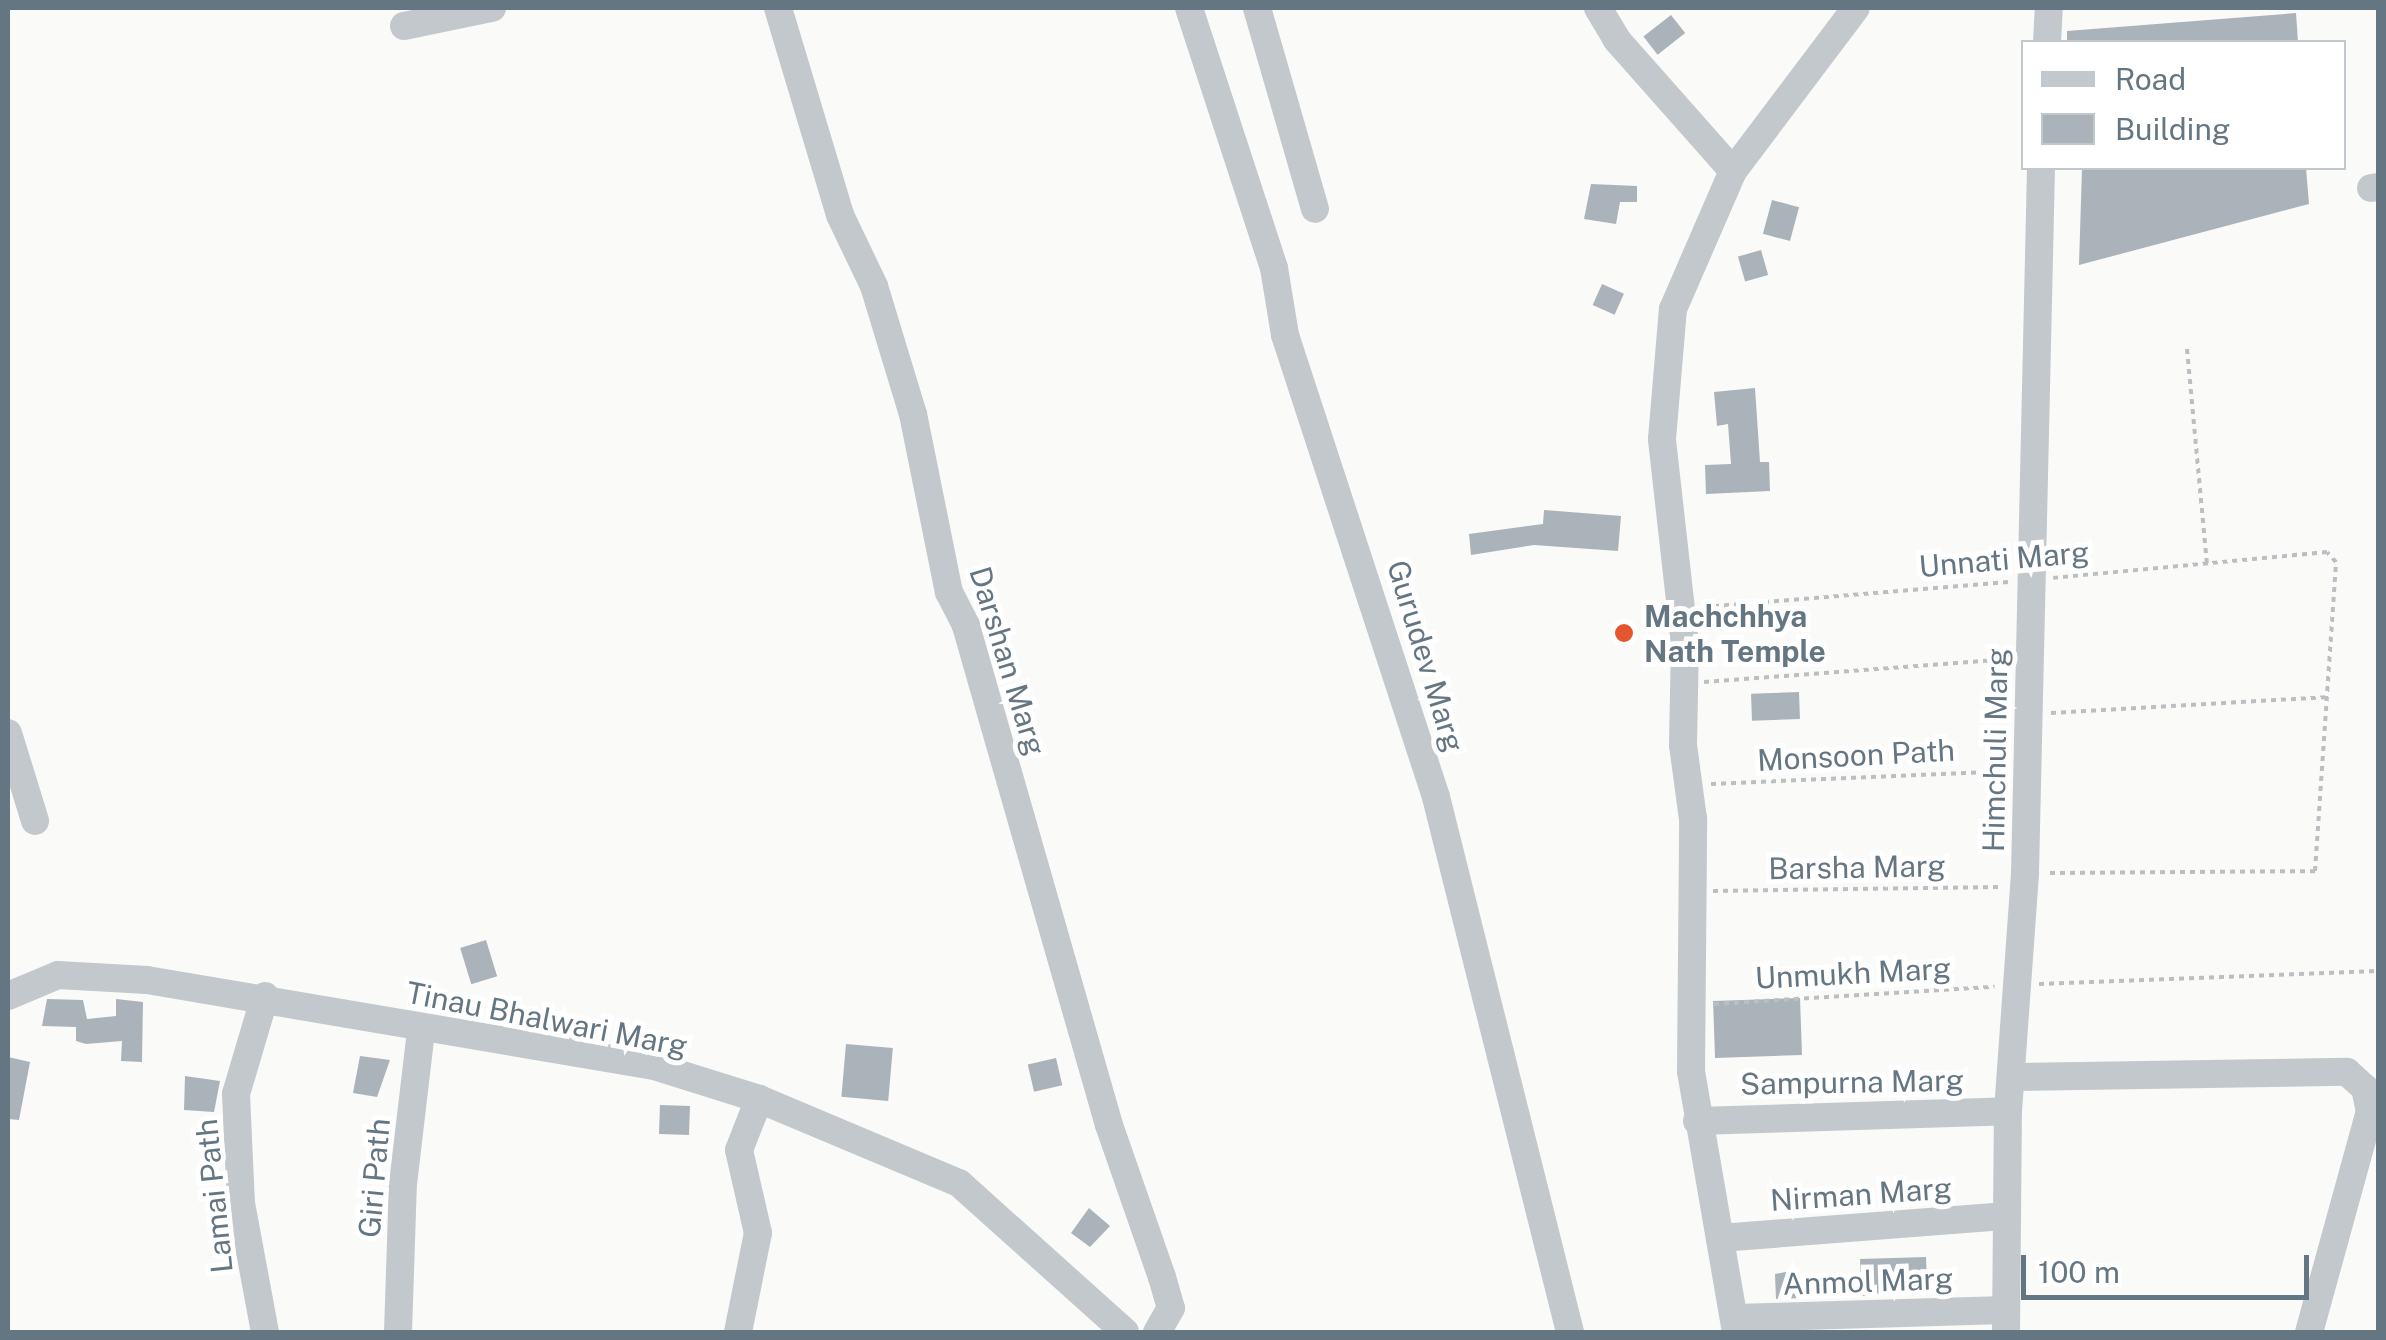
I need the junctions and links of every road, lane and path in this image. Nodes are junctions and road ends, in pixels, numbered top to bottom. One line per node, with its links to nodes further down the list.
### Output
1 (492, 8): 8 (street)
2 (778, 8): 45 (street, Darshan Marg)
3 (1190, 8): 46 (street, Gurudev Marg)
4 (1257, 8): 12 (street)
5 (1598, 8): 11 (street)
6 (1856, 8): 11 (street)
7 (2048, 8): 9 (street)
8 (404, 26)
9 (2047, 40)
10 (2041, 170): 15 (street, Himchuli Marg)
11 (1733, 171): 16 (street)
12 (1315, 210)
13 (2187, 349): 14 (path)
14 (2207, 565): 15 (path, Unnati Marg); 19 (path, Unnati Marg)
15 (2030, 580): 16 (path, Unnati Marg); 17 (street, Himchuli Marg)
16 (1677, 609): 18 (street)
17 (2029, 658): 18 (path); 20 (street, Himchuli Marg)
18 (1685, 683): 23 (street)
19 (2326, 697): 20 (path); 25 (path, Barsha Marg)
20 (2025, 715): 22 (street, Himchuli Marg)
21 (8, 733): 24 (street)
22 (2026, 770): 23 (path, Monsoon Path); 25 (street, Himchuli Marg)
23 (1688, 785): 26 (street)
24 (35, 821)
25 (2024, 880): 26 (path, Barsha Marg); 28 (street, Himchuli Marg)
26 (1692, 892): 31 (street)
27 (2378, 971): 28 (path, Unmukh Marg)
28 (2018, 985): 31 (path, Unmukh Marg); 33 (street, Himchuli Marg)
29 (8, 996): 30 (street, Tinau Bhalwari Marg)
30 (265, 996): 32 (street, Tinau Bhalwari Marg); 41 (street, Lamai Path)
31 (1691, 1005): 36 (street)
32 (421, 1030): 34 (street, Tinau Bhalwari Marg); 42 (street, Giri Path)
33 (2014, 1077): 35 (street, Himchuli Marg); 47 (street)
34 (759, 1099): 43 (street); 44 (street, Tinau Bhalwari Marg)
35 (2008, 1111): 36 (street, Sampurna Marg); 37 (street, Himchuli Marg)
36 (1697, 1121): 38 (street)
37 (2007, 1216): 38 (street, Nirman Marg); 39 (street, Himchuli Marg)
38 (1720, 1238): 40 (street)
39 (2005, 1321): 40 (street, Anmol Marg)
40 (1735, 1325)
41 (266, 1332)
42 (398, 1332)
43 (738, 1332)
44 (1125, 1332)
45 (1157, 1332)
46 (1570, 1332)
47 (2309, 1332)

